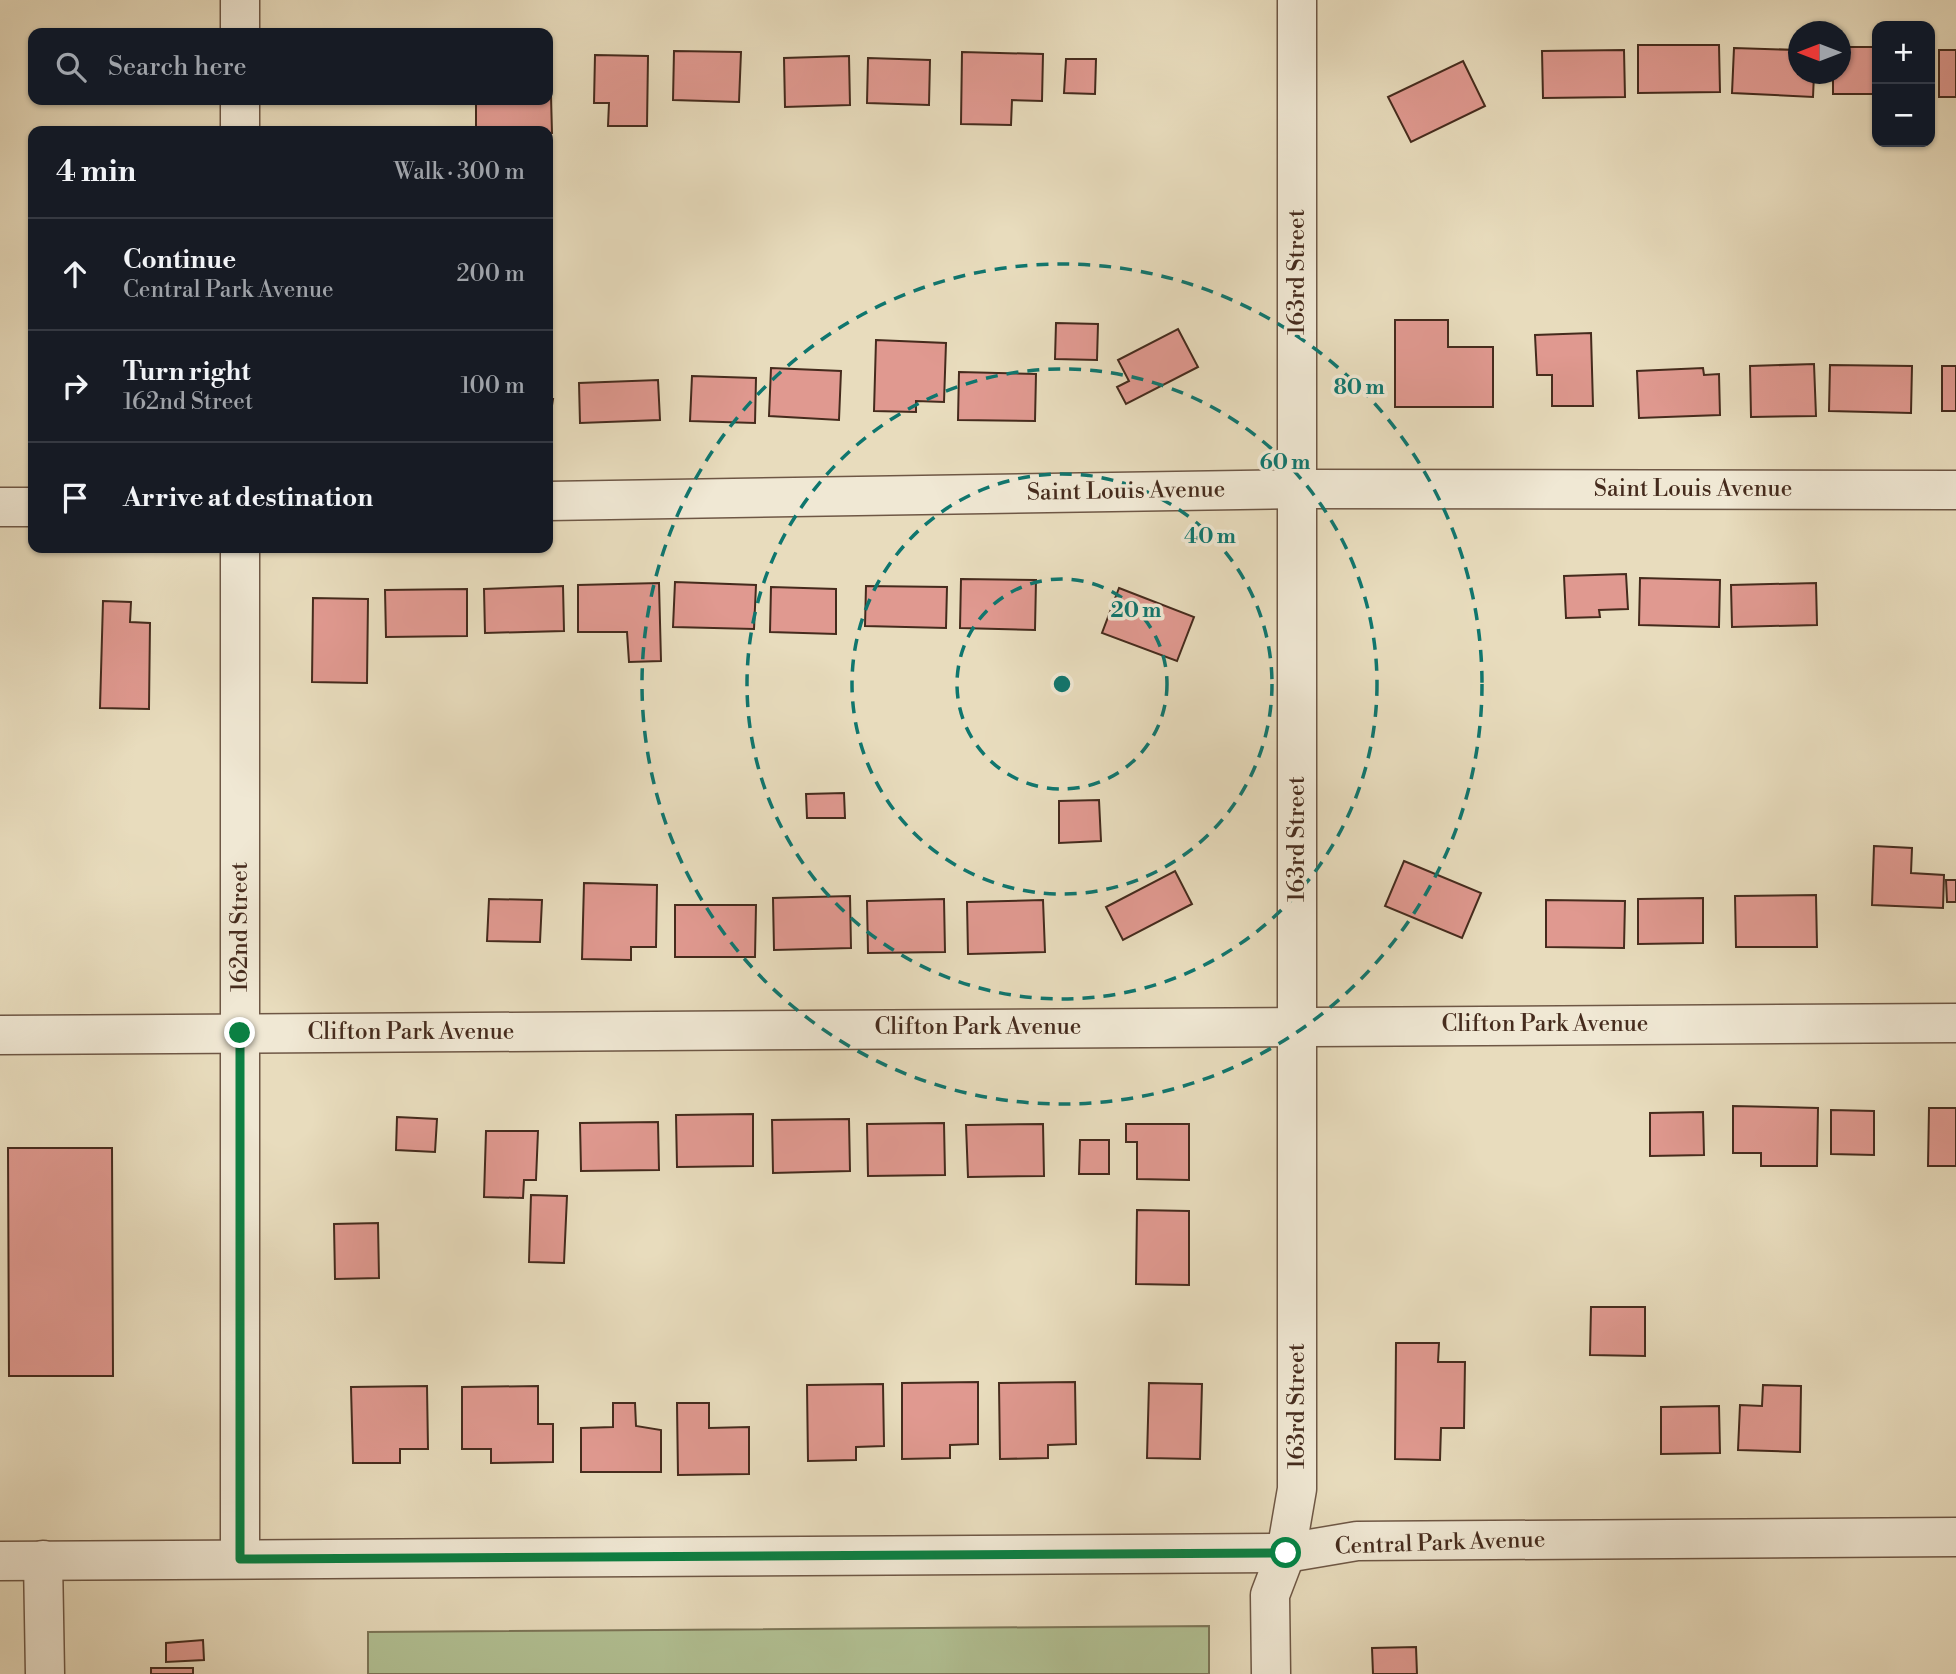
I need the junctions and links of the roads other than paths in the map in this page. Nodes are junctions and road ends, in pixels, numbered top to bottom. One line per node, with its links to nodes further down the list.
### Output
1 (240, 0): 3 (street)
2 (1297, 0): 6 (street, 163rd Street)
3 (240, 28)
4 (240, 105): 5 (street)
5 (240, 126)
6 (1297, 489): 7 (street, Saint Louis Avenue); 8 (street, Saint Louis Avenue); 13 (street, 163rd Street)
7 (1956, 490)
8 (553, 500)
9 (0, 507): 10 (street)
10 (28, 507)
11 (240, 553): 14 (street, 162nd Street)
12 (1956, 1023): 13 (street, Clifton Park Avenue)
13 (1297, 1025): 14 (street, Clifton Park Avenue); 17 (street, 163rd Street)
14 (240, 1033): 15 (street, Clifton Park Avenue); 18 (street, 162nd Street)
15 (0, 1035)
16 (1956, 1536): 17 (street, Central Park Avenue)
17 (1286, 1553): 18 (street, Central Park Avenue); 22 (street, 163rd Street)
18 (240, 1559): 19 (street, Central Park Avenue)
19 (43, 1560): 20 (street, Central Park Avenue); 21 (street)
20 (0, 1561)
21 (45, 1674)
22 (1271, 1674)

